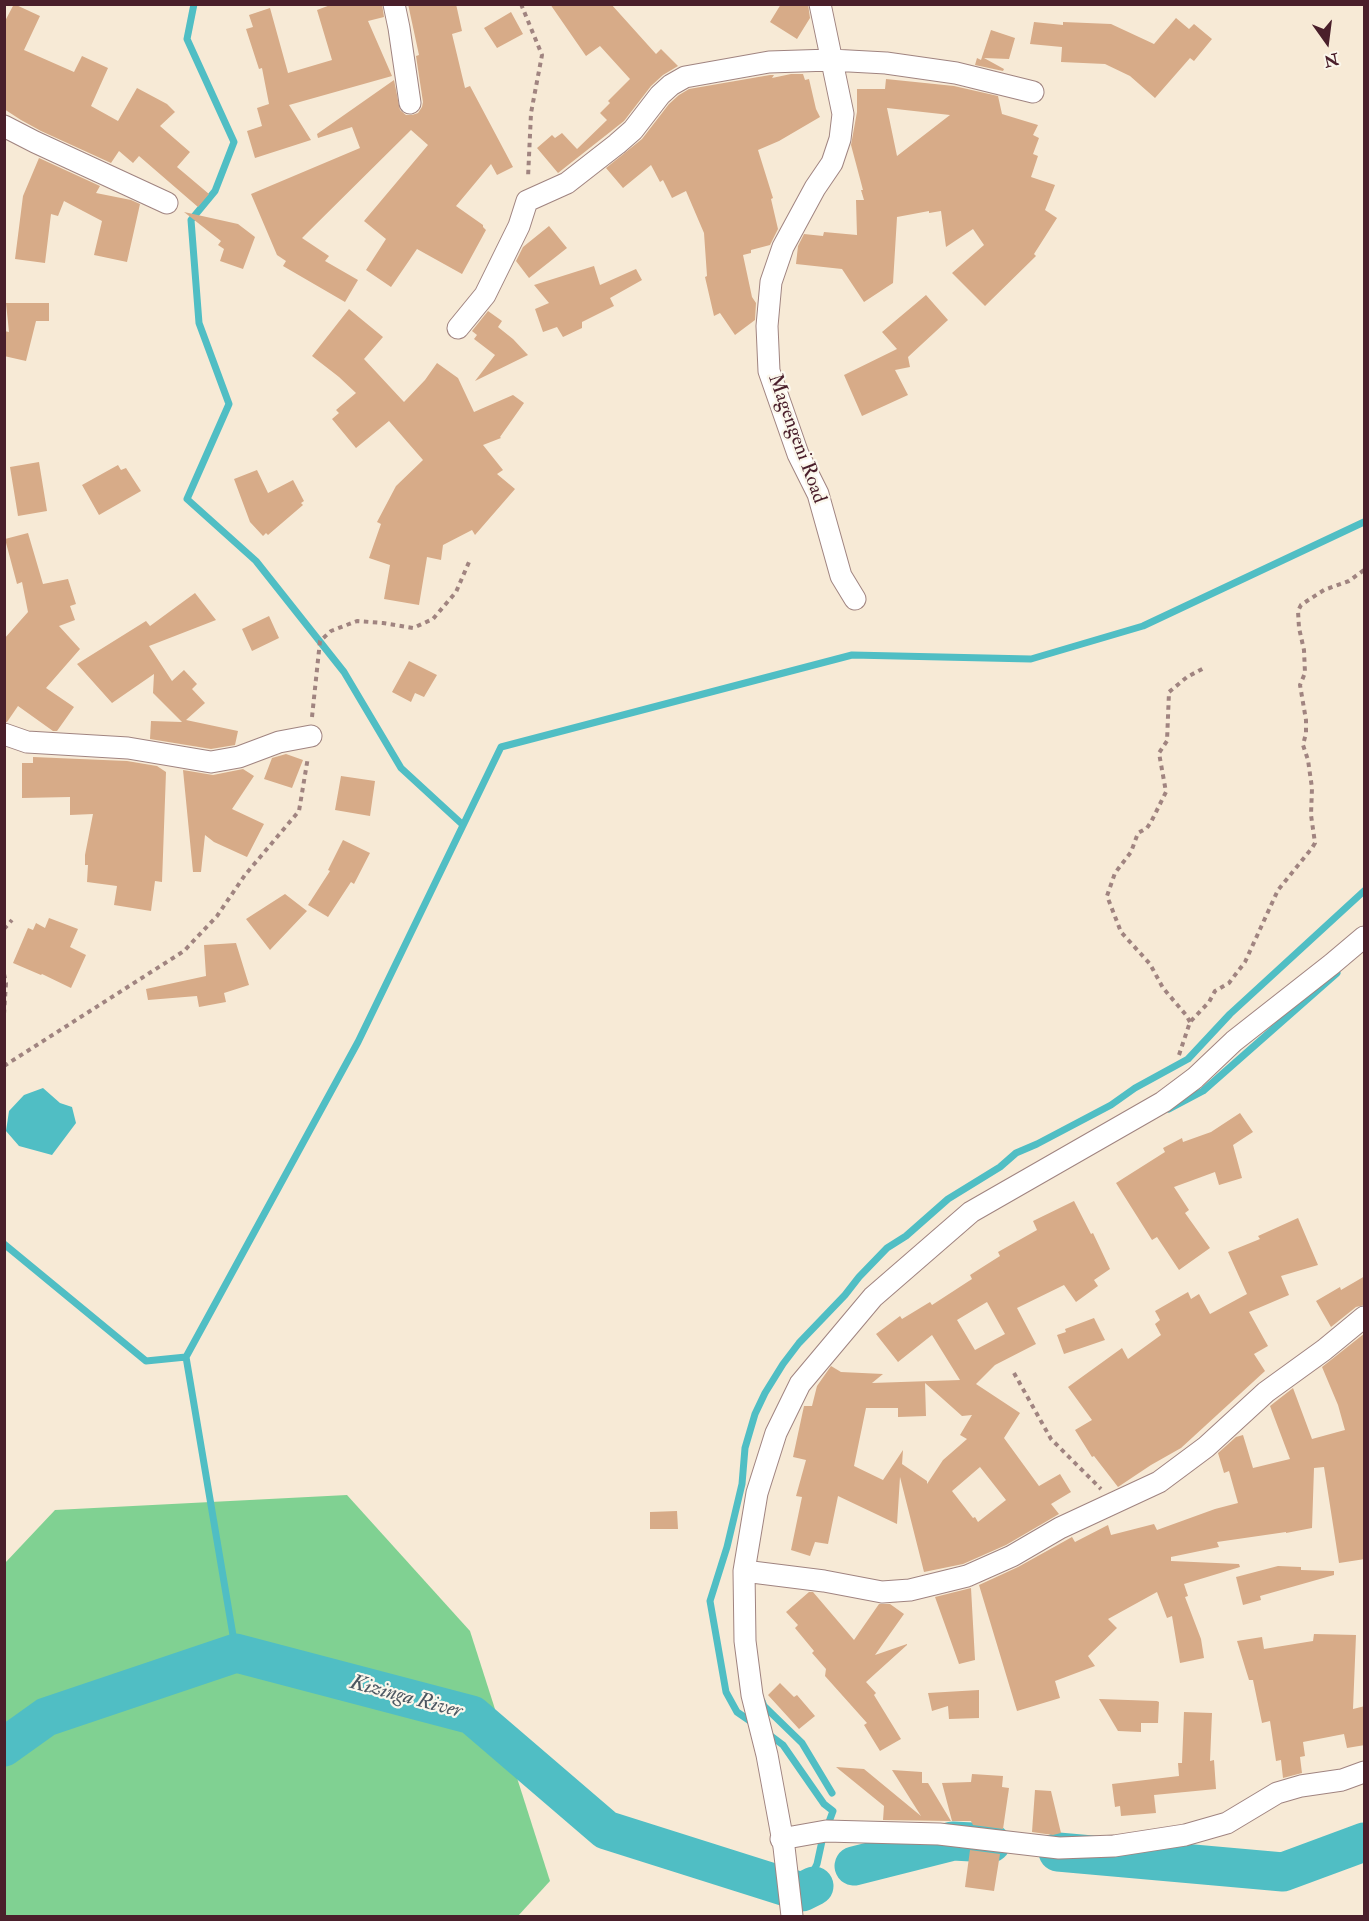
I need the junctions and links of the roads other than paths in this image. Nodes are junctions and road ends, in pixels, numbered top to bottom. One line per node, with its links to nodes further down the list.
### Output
1 (394, 4): 5 (street)
2 (820, 4): 3 (street, Magengeni Road)
3 (831, 60): 4 (street); 8 (street); 9 (street, Magengeni Road)
4 (1033, 92)
5 (410, 103)
6 (4, 126): 7 (street)
7 (167, 203)
8 (458, 328)
9 (855, 599)
10 (4, 734): 11 (street)
11 (311, 736)
12 (1365, 937): 14 (street)
13 (1365, 1317): 14 (street)
14 (744, 1571): 16 (street)
15 (1365, 1772): 16 (street)
16 (783, 1843): 17 (street)
17 (792, 1917)

